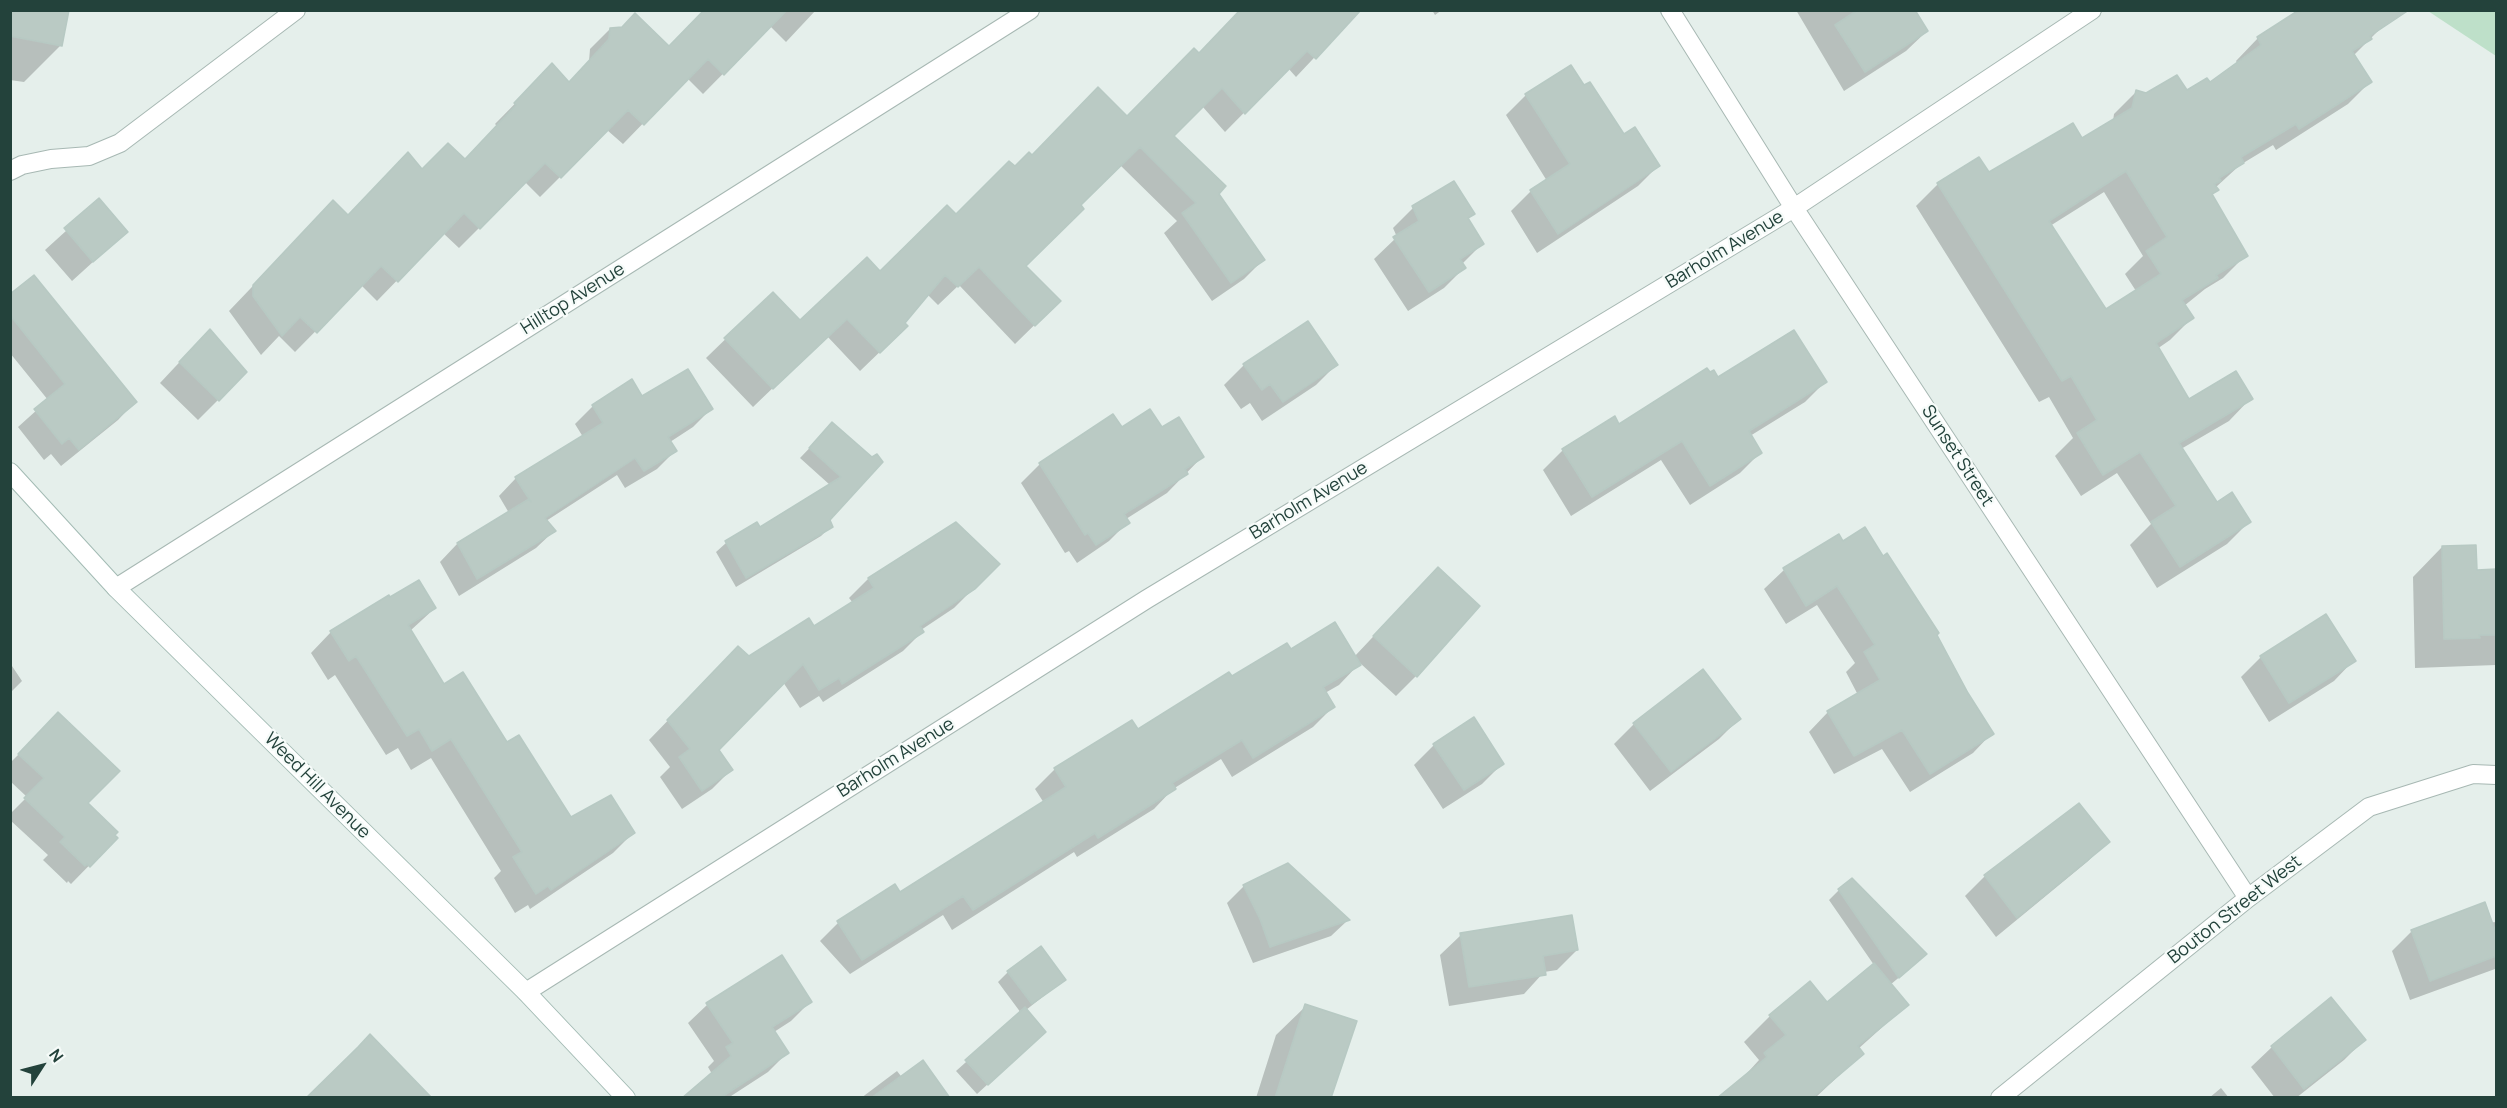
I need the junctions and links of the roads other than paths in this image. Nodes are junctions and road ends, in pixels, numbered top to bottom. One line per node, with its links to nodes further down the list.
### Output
1 (296, 10): 5 (street)
2 (1030, 10): 8 (street, Hilltop Avenue)
3 (1670, 10): 6 (street, Sunset Street)
4 (2092, 10): 6 (street, Barholm Avenue)
5 (10, 171)
6 (1794, 208): 10 (street, Sunset Street); 11 (street, Barholm Avenue)
7 (10, 472): 8 (street, Weed Hill Avenue)
8 (116, 588): 11 (street, Weed Hill Avenue)
9 (2496, 775): 10 (street, Bouton Street West)
10 (2248, 898): 13 (street, Bouton Street West)
11 (526, 992): 12 (street, Weed Hill Avenue)
12 (626, 1098)
13 (2000, 1098)

